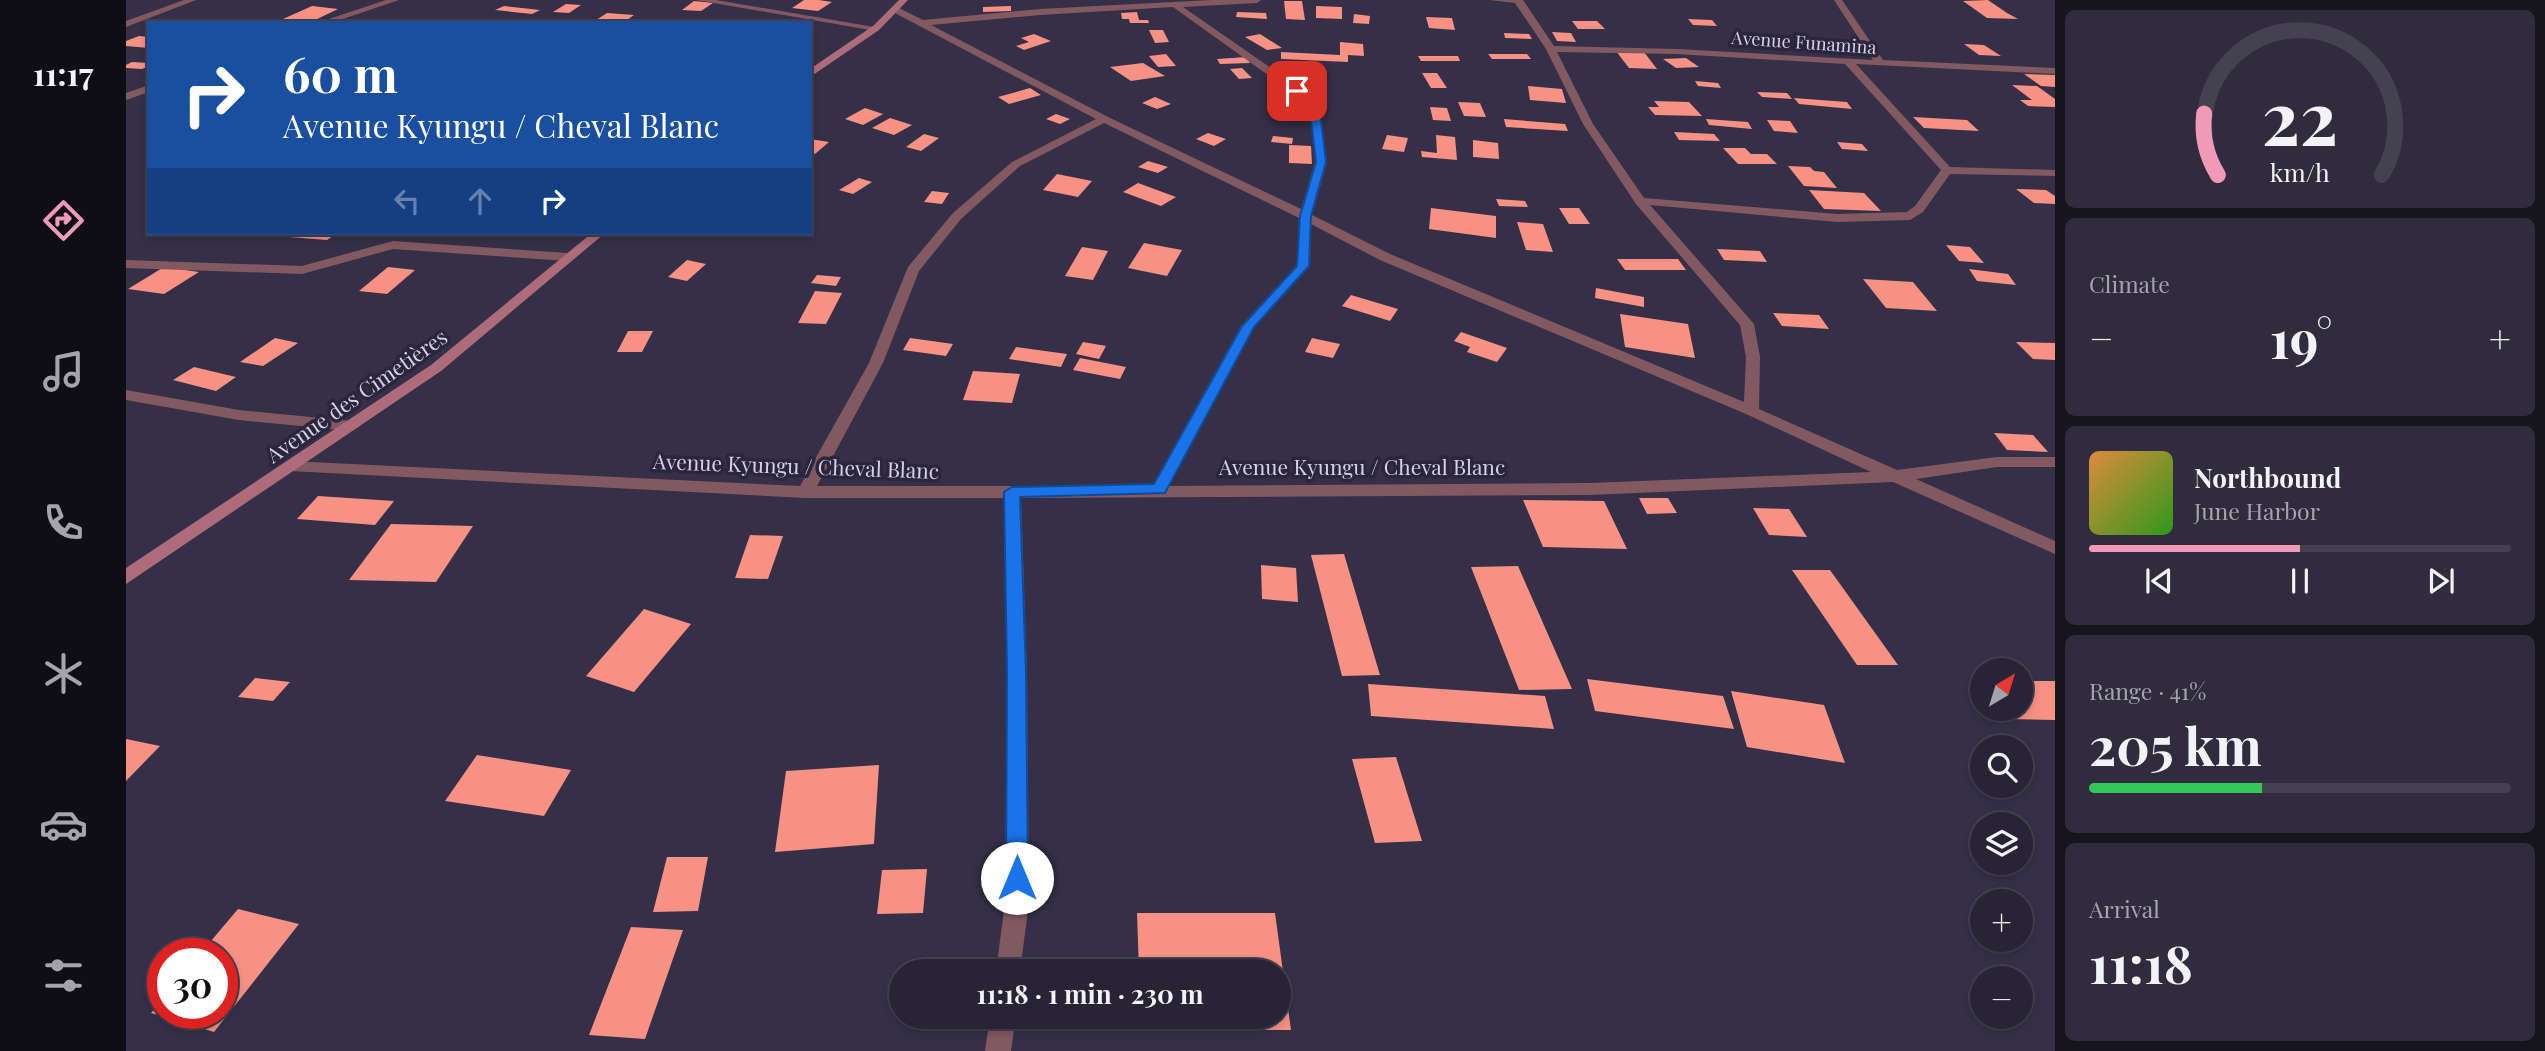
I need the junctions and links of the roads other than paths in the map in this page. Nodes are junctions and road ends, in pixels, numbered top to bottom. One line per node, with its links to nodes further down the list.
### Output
1 (192, 0): 12 (street)
2 (395, 0): 10 (street)
3 (700, 0): 13 (street)
4 (1256, 0): 9 (street)
5 (1493, 0): 7 (street)
6 (1838, 0): 16 (street)
7 (1518, 1): 14 (street)
8 (900, 5): 11 (street); 13 (street)
9 (1175, 5): 11 (street); 23 (street)
10 (327, 21)
11 (923, 23): 19 (street)
12 (126, 24)
13 (876, 28): 18 (street)
14 (1551, 49): 15 (street, Avenue Funamina); 22 (street)
15 (1847, 60): 16 (street, Avenue Funamina); 20 (street)
16 (1879, 62): 17 (street, Avenue Funamina)
17 (2055, 71)
18 (812, 73)
19 (1104, 119): 23 (street); 34 (street)
20 (1947, 170): 21 (street); 22 (street)
21 (2055, 173)
22 (1640, 201): 28 (street)
23 (1305, 216): 28 (street); 33 (street)
24 (596, 235): 25 (street, Avenue des Cimetières)
25 (568, 257): 26 (street); 29 (street, Avenue des Cimetières)
26 (126, 264)
27 (126, 395): 29 (street)
28 (1751, 411): 32 (street)
29 (352, 426): 31 (street, Avenue des Cimetières)
30 (2055, 462): 32 (street, Avenue Kyungu / Cheval Blanc)
31 (290, 466): 34 (street, Avenue Kyungu / Cheval Blanc); 37 (street, Avenue des Cimetières)
32 (1897, 476): 33 (street, Avenue Kyungu / Cheval Blanc); 36 (street)
33 (1159, 489): 35 (street, Avenue Kyungu / Cheval Blanc)
34 (805, 492): 35 (street, Avenue Kyungu / Cheval Blanc)
35 (1012, 492): 38 (street)
36 (2055, 548)
37 (126, 577)
38 (1010, 959)
39 (1001, 1029): 40 (street)
40 (998, 1051)

